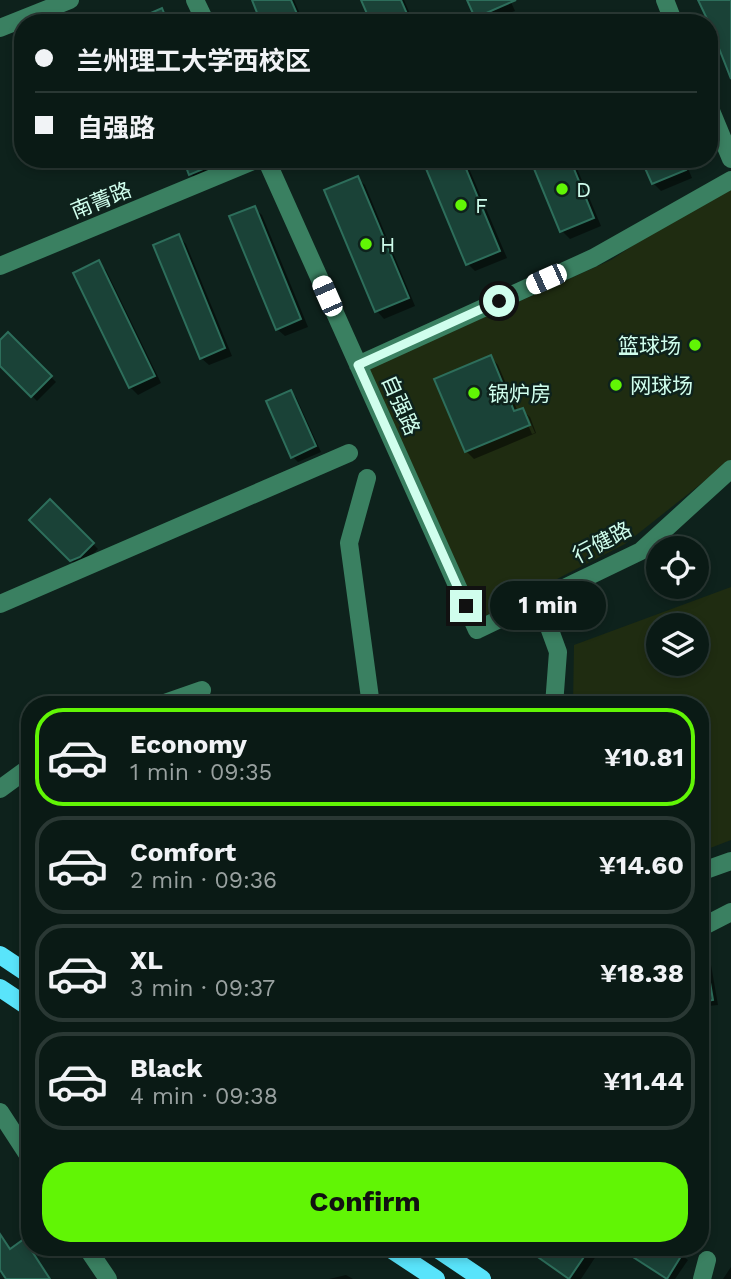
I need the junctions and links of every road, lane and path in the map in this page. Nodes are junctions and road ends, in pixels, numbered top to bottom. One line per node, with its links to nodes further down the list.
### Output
1 (70, 0): 2 (street)
2 (35, 14)
3 (718, 128): 4 (street)
4 (731, 159)
5 (236, 168): 8 (street, 南菁路)
6 (270, 168): 9 (street, 自强路)
7 (731, 180): 9 (street)
8 (0, 266)
9 (358, 365): 15 (street, 自强路)
10 (349, 453): 14 (street)
11 (731, 469): 13 (street, 行健路)
12 (367, 478): 18 (street)
13 (539, 600): 15 (street, 行健路); 19 (street)
14 (0, 604)
15 (477, 630)
16 (202, 690): 17 (street)
17 (185, 696)
18 (370, 696)
19 (555, 696)
20 (21, 774): 21 (street)
21 (0, 789)
22 (731, 861): 23 (street)
23 (709, 869)
24 (731, 912): 25 (street)
25 (709, 923)
26 (0, 955): 27 (main road)
27 (21, 969)
28 (0, 988): 29 (main road)
29 (21, 1002)
30 (0, 1112): 31 (street)
31 (21, 1144)
32 (92, 1256): 36 (street)
33 (401, 1256): 37 (main road)
34 (448, 1256): 38 (main road)
35 (707, 1260): 39 (street)
36 (108, 1279)
37 (436, 1279)
38 (482, 1279)
39 (702, 1279)

